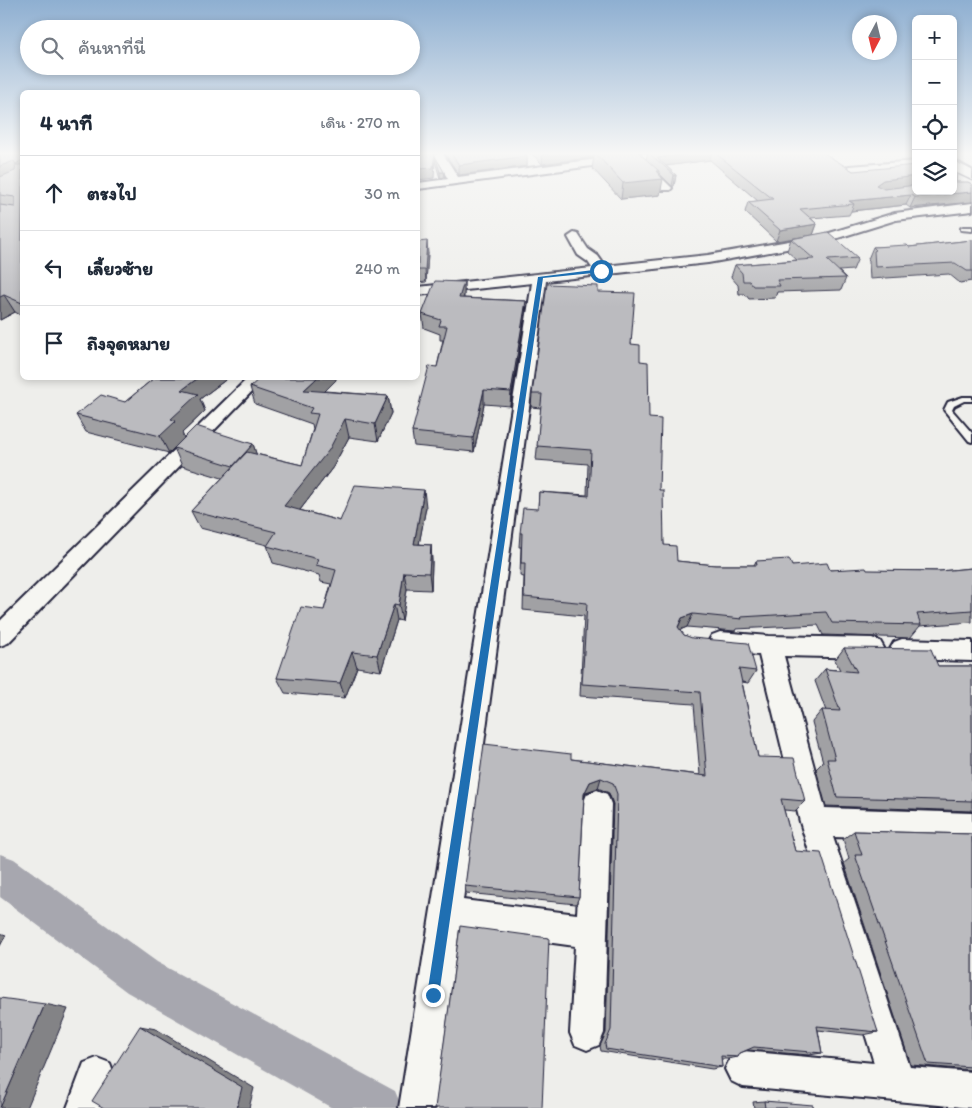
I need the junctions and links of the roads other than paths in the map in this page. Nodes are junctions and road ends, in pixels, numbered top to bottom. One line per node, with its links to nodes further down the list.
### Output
1 (972, 207): 5 (street)
2 (972, 229): 3 (lane)
3 (963, 230)
4 (574, 237): 5 (street)
5 (601, 271): 6 (street)
6 (540, 277): 7 (street); 18 (street)
7 (420, 290)
8 (255, 380): 11 (street)
9 (972, 399): 10 (lane)
10 (972, 439)
11 (0, 636)
12 (696, 640): 13 (street)
13 (769, 646): 14 (street); 16 (street)
14 (972, 651)
15 (597, 804): 19 (street)
16 (814, 822): 17 (street); 23 (street)
17 (972, 827)
18 (445, 913): 19 (street); 26 (street)
19 (592, 932): 20 (street)
20 (587, 1033)
21 (743, 1069): 23 (street)
22 (97, 1076): 25 (street)
23 (898, 1084): 24 (street)
24 (972, 1090)
25 (85, 1108)
26 (416, 1108)

